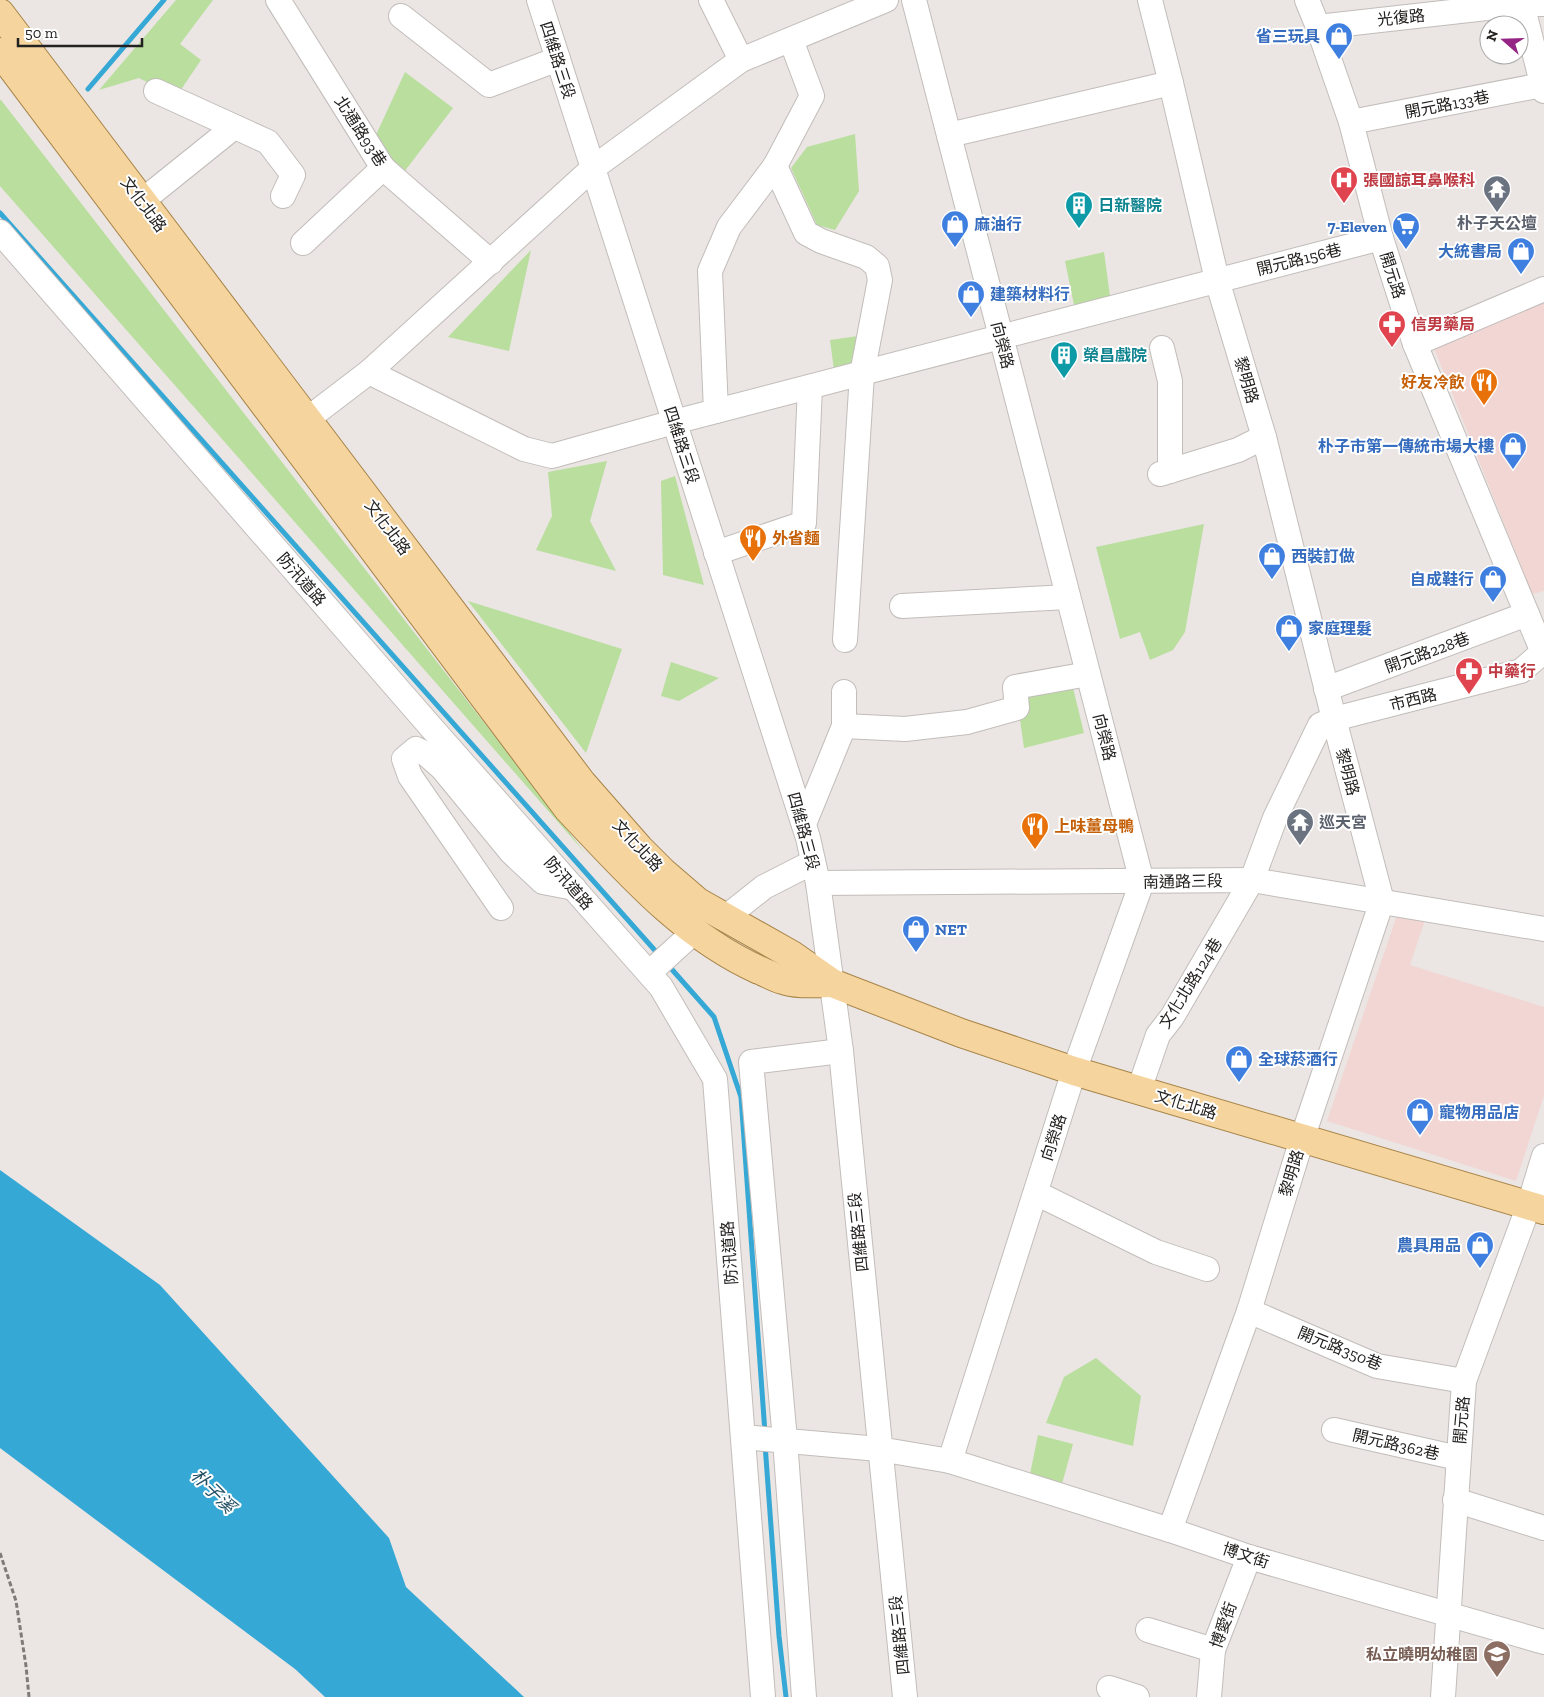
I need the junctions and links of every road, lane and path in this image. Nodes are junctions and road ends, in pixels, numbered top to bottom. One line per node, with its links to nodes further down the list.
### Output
1 (278, 0): 23 (street, 北通路93巷)
2 (538, 0): 14 (street, 四維路三段)
3 (711, 0): 15 (street)
4 (886, 0): 12 (street)
5 (914, 0): 21 (street, 向榮路)
6 (1150, 0): 16 (street, 黎明路)
7 (1306, 0): 11 (street, 開元路)
8 (1529, 3): 11 (street, 光復路); 17 (street)
9 (0, 13): 26 (main road, 文化北路)
10 (401, 16): 14 (street)
11 (1318, 27): 19 (street, 開元路)
12 (791, 40): 15 (street); 22 (street)
13 (0, 52): 41 (main road, 文化北路)
14 (558, 59): 24 (street, 四維路三段)
15 (741, 60): 24 (street)
16 (1172, 83): 21 (street); 31 (street, 黎明路)
17 (1543, 88): 19 (street, 開元路133巷)
18 (156, 91): 20 (street)
19 (1351, 122): 28 (street, 開元路)
20 (234, 127): 25 (street); 26 (street)
21 (949, 135): 33 (street, 向榮路)
22 (775, 166): 37 (street); 39 (street)
23 (383, 168): 29 (street); 30 (street, 北通路93巷)
24 (593, 168): 30 (street); 40 (street, 四維路三段)
25 (283, 196)
26 (142, 201): 41 (main road, 文化北路)
27 (0, 232): 58 (street, 防汛道路)
28 (1381, 238): 31 (street, 開元路156巷); 34 (street, 開元路)
29 (303, 243)
30 (491, 262): 36 (street)
31 (1217, 280): 33 (street, 開元路156巷); 42 (street, 黎明路)
32 (1544, 289): 34 (street)
33 (1001, 338): 37 (street, 開元路156巷); 44 (street, 向榮路)
34 (1415, 344): 46 (street, 開元路)
35 (1162, 348): 42 (street)
36 (369, 372): 40 (street, 開元路156巷); 41 (street)
37 (862, 374): 38 (street, 開元路156巷); 47 (street)
38 (810, 387): 39 (street, 開元路156巷); 43 (street)
39 (716, 411): 40 (street, 開元路156巷)
40 (674, 422): 43 (street, 四維路三段)
41 (297, 427): 61 (main road, 文化北路); 63 (main road, 文化北路)
42 (1264, 437): 50 (street, 黎明路)
43 (716, 553): 54 (street, 四維路三段)
44 (1068, 597): 45 (street); 49 (street, 向榮路)
45 (902, 606)
46 (1527, 614): 48 (street, 開元路); 50 (street, 開元路228巷)
47 (845, 640)
48 (1544, 652): 52 (street, 市西路)
49 (1088, 674): 53 (street); 57 (street, 向榮路)
50 (1326, 689): 52 (street, 黎明路)
51 (844, 692): 53 (street)
52 (1334, 719): 56 (street, 文化北路124巷); 59 (street, 黎明路)
53 (844, 726): 54 (street)
54 (804, 824): 55 (street, 四維路三段)
55 (815, 873): 57 (street, 南通路三段); 61 (street); 65 (street, 四維路三段)
56 (1252, 880): 57 (street, 南通路三段); 59 (street, 南通路三段); 68 (street, 文化北路124巷)
57 (1142, 882): 67 (street, 向榮路)
58 (574, 888): 60 (street); 64 (street, 防汛道路)
59 (1382, 901): 62 (street, 南通路三段); 69 (street, 黎明路)
60 (501, 908)
61 (725, 918): 65 (main road, 文化北路)
62 (1544, 930)
63 (695, 931): 64 (street); 65 (main road, 文化北路)
64 (649, 973): 77 (street, 防汛道路)
65 (832, 983): 66 (street, 四維路三段); 67 (main road, 文化北路)
66 (841, 1052): 78 (street); 79 (street, 四維路三段)
67 (1074, 1071): 68 (main road, 文化北路); 71 (street, 向榮路)
68 (1139, 1090): 69 (main road, 文化北路)
69 (1302, 1139): 72 (main road, 文化北路); 74 (street, 黎明路)
70 (1544, 1156): 72 (street, 開元路)
71 (1036, 1193): 73 (street); 81 (street, 向榮路)
72 (1536, 1208): 75 (street, 開元路)
73 (1207, 1269)
74 (1249, 1311): 75 (street, 開元路350巷); 84 (street, 黎明路)
75 (1464, 1381): 80 (street, 開元路)
76 (1334, 1430): 80 (street, 開元路362巷)
77 (743, 1437): 78 (street, 博文街); 93 (street, 防汛道路)
78 (785, 1440): 79 (street, 博文街); 94 (street)
79 (879, 1448): 81 (street, 博文街); 95 (street, 四維路三段)
80 (1458, 1458): 82 (street, 開元路)
81 (950, 1462): 84 (street, 博文街)
82 (1455, 1500): 83 (street); 87 (street, 開元路)
83 (1544, 1528)
84 (1170, 1530): 86 (street, 博文街)
85 (0, 1553): 92 (path)
86 (1249, 1557): 87 (street, 博文街); 90 (street, 博愛街)
87 (1447, 1614): 89 (street, 博文街); 98 (street, 開元路)
88 (1148, 1630): 90 (street)
89 (1544, 1642)
90 (1213, 1650): 97 (street, 博愛街)
91 (1109, 1688): 96 (street)
92 (29, 1697)
93 (763, 1697)
94 (804, 1697)
95 (905, 1697)
96 (1137, 1697)
97 (1209, 1697)
98 (1443, 1697)

